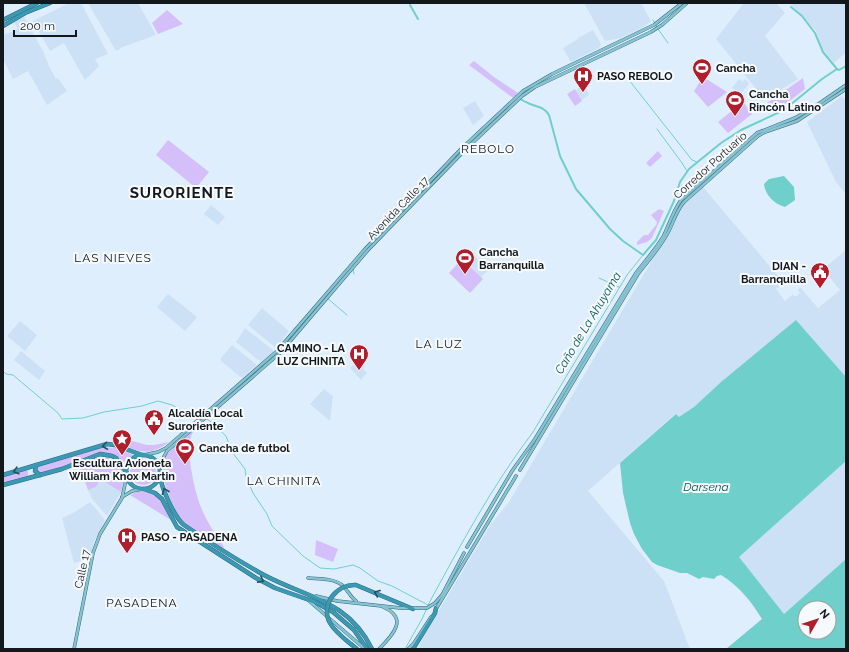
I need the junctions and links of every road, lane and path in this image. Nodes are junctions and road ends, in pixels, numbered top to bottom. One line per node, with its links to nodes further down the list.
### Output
1 (37, 3): 5 (highway)
2 (50, 3): 6 (highway)
3 (682, 3): 7 (main road, Avenida Calle 17)
4 (687, 3): 7 (main road, Avenida Calle 17)
5 (3, 20)
6 (3, 26)
7 (656, 26): 11 (main road, Avenida Calle 17)
8 (846, 86): 10 (main road, Corredor Portuario)
9 (846, 89): 10 (main road, Corredor Portuario)
10 (654, 252): 12 (main road, Corredor Portuario)
11 (204, 417): 13 (main road, Avenida Calle 17); 16 (main road, Avenida Calle 17)
12 (537, 440): 15 (main road); 24 (main road)
13 (143, 455): 14 (highway, one-way to 14); 16 (highway); 17 (highway)
14 (37, 464): 18 (highway, one-way to 18); 19 (highway)
15 (520, 470)
16 (160, 472): 22 (highway); 27 (highway, one-way to 16)
17 (127, 474): 19 (highway); 22 (highway); 23 (main road, Calle 17)
18 (3, 475)
19 (40, 475): 21 (highway)
20 (516, 476): 33 (main road)
21 (3, 485)
22 (143, 489): 23 (main road); 29 (highway, one-way to 29)
23 (122, 498): 35 (main road, Calle 17)
24 (467, 547)
25 (464, 553): 34 (main road)
26 (308, 578): 28 (main road)
27 (308, 594): 30 (main road); 38 (highway)
28 (346, 595): 30 (main road); 31 (main road)
29 (306, 599): 37 (main road); 37 (highway)
30 (340, 601): 31 (main road)
31 (360, 603): 32 (main road)
32 (378, 605): 34 (main road); 39 (main road)
33 (436, 608): 40 (main road); 41 (highway)
34 (415, 609): 36 (highway, one-way to 36, bridge)
35 (74, 649)
36 (356, 649)
37 (366, 649)
38 (372, 649)
39 (379, 649)
40 (408, 649)
41 (413, 649)

